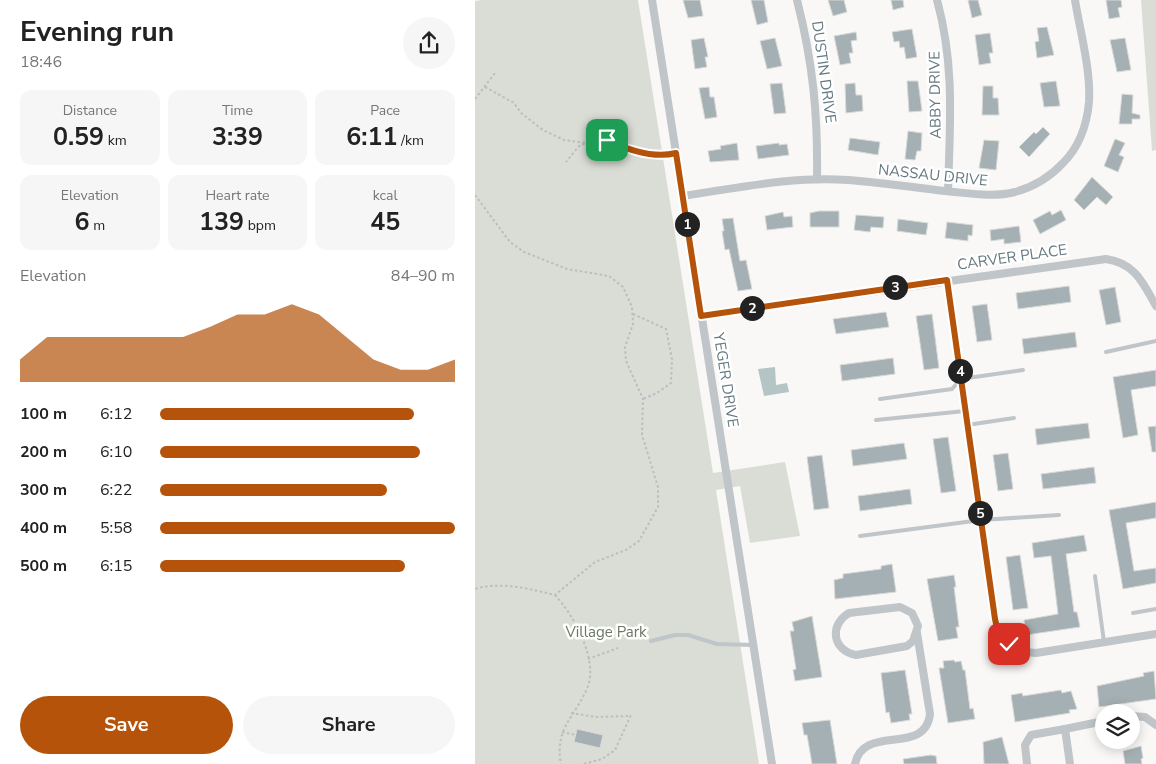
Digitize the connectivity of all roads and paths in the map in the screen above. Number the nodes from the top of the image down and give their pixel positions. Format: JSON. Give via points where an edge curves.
{"nodes":[{"id":1,"x":652,"y":0,"type":"edge"},
{"id":2,"x":797,"y":0,"type":"edge"},
{"id":3,"x":937,"y":0,"type":"edge"},
{"id":4,"x":1075,"y":0,"type":"edge"},
{"id":5,"x":495,"y":73,"type":"dead end"},
{"id":6,"x":485,"y":87,"type":"junction"},
{"id":7,"x":475,"y":99,"type":"edge"},
{"id":8,"x":586,"y":143,"type":"junction"},
{"id":9,"x":676,"y":153,"type":"junction"},
{"id":10,"x":566,"y":162,"type":"dead end"},
{"id":11,"x":817,"y":179,"type":"junction"},
{"id":12,"x":947,"y":191,"type":"junction"},
{"id":13,"x":475,"y":195,"type":"edge"},
{"id":14,"x":683,"y":196,"type":"junction"},
{"id":15,"x":947,"y":280,"type":"junction"},
{"id":16,"x":1156,"y":306,"type":"edge"},
{"id":17,"x":633,"y":314,"type":"junction"},
{"id":18,"x":701,"y":316,"type":"junction"},
{"id":19,"x":1156,"y":341,"type":"edge"},
{"id":20,"x":1106,"y":352,"type":"dead end"},
{"id":21,"x":1023,"y":370,"type":"dead end"},
{"id":22,"x":961,"y":379,"type":"junction"},
{"id":23,"x":643,"y":399,"type":"junction"},
{"id":24,"x":880,"y":399,"type":"dead end"},
{"id":25,"x":965,"y":412,"type":"junction"},
{"id":26,"x":1014,"y":418,"type":"dead end"},
{"id":27,"x":876,"y":420,"type":"dead end"},
{"id":28,"x":967,"y":425,"type":"junction"},
{"id":29,"x":1059,"y":515,"type":"dead end"},
{"id":30,"x":981,"y":520,"type":"junction"},
{"id":31,"x":860,"y":536,"type":"dead end"},
{"id":32,"x":1095,"y":576,"type":"dead end"},
{"id":33,"x":475,"y":589,"type":"edge"},
{"id":34,"x":555,"y":595,"type":"junction"},
{"id":35,"x":1156,"y":609,"type":"edge"},
{"id":36,"x":1133,"y":613,"type":"dead end"},
{"id":37,"x":917,"y":633,"type":"junction"},
{"id":38,"x":1156,"y":634,"type":"edge"},
{"id":39,"x":651,"y":642,"type":"dead end"},
{"id":40,"x":1105,"y":642,"type":"junction"},
{"id":41,"x":753,"y":645,"type":"junction"},
{"id":42,"x":619,"y":648,"type":"dead end"},
{"id":43,"x":588,"y":659,"type":"junction"},
{"id":44,"x":571,"y":713,"type":"junction"},
{"id":45,"x":1140,"y":717,"type":"edge"},
{"id":46,"x":1095,"y":723,"type":"edge"},
{"id":47,"x":1156,"y":725,"type":"edge"},
{"id":48,"x":1065,"y":729,"type":"junction"},
{"id":49,"x":562,"y":732,"type":"junction"},
{"id":50,"x":576,"y":735,"type":"dead end"},
{"id":51,"x":561,"y":764,"type":"edge"},
{"id":52,"x":584,"y":764,"type":"edge"},
{"id":53,"x":772,"y":764,"type":"edge"},
{"id":54,"x":855,"y":764,"type":"edge"},
{"id":55,"x":1027,"y":764,"type":"edge"},
{"id":56,"x":1070,"y":764,"type":"edge"}],
"edges":[{"from":1,"to":9,"type":"street","name":"YEGER DRIVE"},
{"from":2,"to":11,"type":"street","name":"DUSTIN DRIVE","via":[[816,95]]},
{"from":3,"to":12,"type":"street","name":"ABBY DRIVE","via":[[951,77]]},
{"from":4,"to":12,"type":"street","name":"NASSAU DRIVE","via":[[1089,100],[1076,146],[1057,170],[1031,187],[999,195]]},
{"from":5,"to":6,"type":"path"},
{"from":6,"to":7,"type":"path"},
{"from":6,"to":8,"type":"path","via":[[514,103],[521,113],[543,130],[564,140]]},
{"from":8,"to":9,"type":"path","via":[[607,140],[646,154]]},
{"from":8,"to":10,"type":"path","via":[[579,146]]},
{"from":9,"to":14,"type":"street","name":"YEGER DRIVE"},
{"from":11,"to":12,"type":"street","name":"NASSAU DRIVE"},
{"from":11,"to":14,"type":"street","name":"NASSAU DRIVE","via":[[777,181]]},
{"from":13,"to":17,"type":"path","via":[[510,242],[524,252],[567,268],[609,276],[623,287]]},
{"from":14,"to":18,"type":"street","name":"YEGER DRIVE"},
{"from":15,"to":16,"type":"street","name":"CARVER PLACE","via":[[1117,260],[1134,270]]},
{"from":15,"to":18,"type":"street","name":"CARVER PLACE"},
{"from":15,"to":22,"type":"street"},
{"from":17,"to":23,"type":"path","via":[[625,346],[626,361]]},
{"from":17,"to":23,"type":"path","via":[[666,329],[672,359],[671,383]]},
{"from":18,"to":41,"type":"street","name":"YEGER DRIVE"},
{"from":19,"to":20,"type":"lane"},
{"from":21,"to":22,"type":"lane"},
{"from":22,"to":24,"type":"lane","via":[[952,389]]},
{"from":22,"to":25,"type":"street"},
{"from":23,"to":34,"type":"path","via":[[642,435],[658,487],[658,507],[639,541],[626,550],[595,562]]},
{"from":25,"to":27,"type":"lane"},
{"from":25,"to":28,"type":"street"},
{"from":26,"to":28,"type":"lane"},
{"from":28,"to":30,"type":"street"},
{"from":29,"to":30,"type":"lane"},
{"from":30,"to":31,"type":"lane"},
{"from":30,"to":40,"type":"street","via":[[997,628],[1009,644],[1025,652],[1036,653]]},
{"from":32,"to":40,"type":"lane"},
{"from":33,"to":34,"type":"path","via":[[483,586],[519,587]]},
{"from":34,"to":43,"type":"path","via":[[569,610]]},
{"from":35,"to":36,"type":"lane"},
{"from":37,"to":37,"type":"street","via":[[912,613],[900,607],[849,613],[842,617],[835,630],[837,644],[842,650],[856,655],[901,648],[913,641]]},
{"from":37,"to":54,"type":"street","via":[[929,722],[921,734],[914,737],[867,745]]},
{"from":38,"to":40,"type":"street"},
{"from":39,"to":41,"type":"lane","via":[[688,635],[717,644]]},
{"from":41,"to":53,"type":"street","name":"YEGER DRIVE"},
{"from":42,"to":43,"type":"path"},
{"from":43,"to":44,"type":"path","via":[[588,685]]},
{"from":44,"to":49,"type":"path"},
{"from":44,"to":52,"type":"path","via":[[596,717],[630,715],[615,750],[603,759]]},
{"from":45,"to":47,"type":"street"},
{"from":46,"to":48,"type":"street"},
{"from":48,"to":55,"type":"street","via":[[1031,736],[1025,745]]},
{"from":48,"to":56,"type":"street"},
{"from":49,"to":50,"type":"path"},
{"from":49,"to":51,"type":"path"}]}
